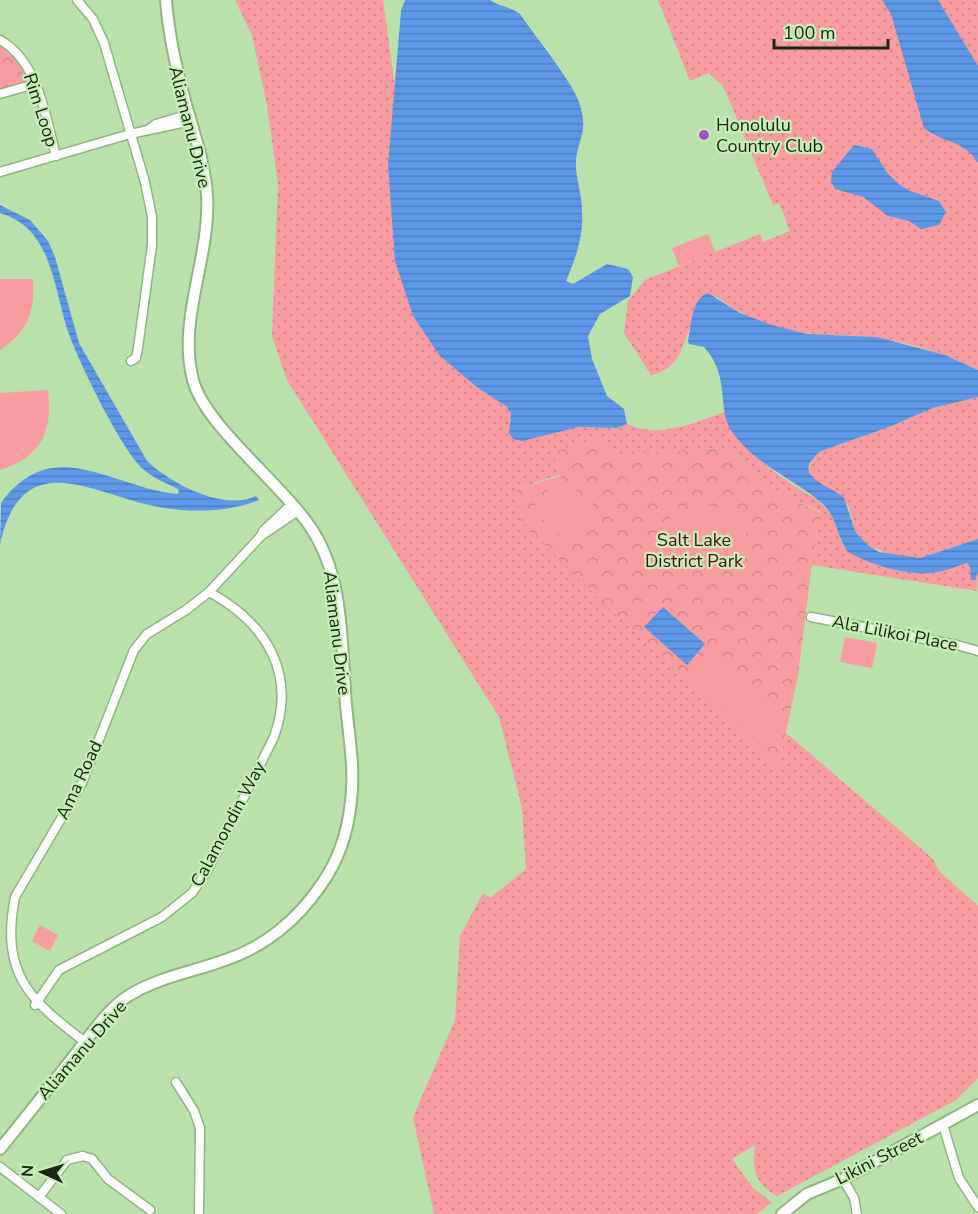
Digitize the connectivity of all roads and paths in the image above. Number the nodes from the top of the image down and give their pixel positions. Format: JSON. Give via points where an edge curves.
{"nodes":[{"id":1,"x":77,"y":0,"type":"edge"},
{"id":2,"x":166,"y":0,"type":"edge"},
{"id":3,"x":0,"y":40,"type":"edge"},
{"id":4,"x":35,"y":84,"type":"junction"},
{"id":5,"x":0,"y":94,"type":"edge"},
{"id":6,"x":190,"y":118,"type":"junction"},
{"id":7,"x":130,"y":134,"type":"junction"},
{"id":8,"x":56,"y":156,"type":"junction"},
{"id":9,"x":0,"y":172,"type":"edge"},
{"id":10,"x":131,"y":360,"type":"dead end"},
{"id":11,"x":295,"y":507,"type":"junction"},
{"id":12,"x":209,"y":592,"type":"junction"},
{"id":13,"x":812,"y":617,"type":"dead end"},
{"id":14,"x":978,"y":651,"type":"edge"},
{"id":15,"x":35,"y":1005,"type":"junction"},
{"id":16,"x":85,"y":1042,"type":"junction"},
{"id":17,"x":176,"y":1082,"type":"dead end"},
{"id":18,"x":978,"y":1105,"type":"edge"},
{"id":19,"x":943,"y":1125,"type":"junction"},
{"id":20,"x":0,"y":1149,"type":"edge"},
{"id":21,"x":0,"y":1167,"type":"edge"},
{"id":22,"x":843,"y":1179,"type":"junction"},
{"id":23,"x":39,"y":1197,"type":"junction"},
{"id":24,"x":978,"y":1207,"type":"edge"},
{"id":25,"x":150,"y":1210,"type":"dead end"},
{"id":26,"x":61,"y":1214,"type":"edge"},
{"id":27,"x":199,"y":1214,"type":"edge"},
{"id":28,"x":782,"y":1214,"type":"edge"},
{"id":29,"x":856,"y":1214,"type":"edge"}],
"edges":[{"from":1,"to":7,"type":"street","via":[[93,19],[104,43]]},
{"from":2,"to":6,"type":"street","name":"Aliamanu Drive","via":[[173,57]]},
{"from":3,"to":4,"type":"street","name":"Rim Loop","via":[[19,56]]},
{"from":4,"to":5,"type":"street"},
{"from":4,"to":8,"type":"street","name":"Rim Loop"},
{"from":6,"to":7,"type":"street"},
{"from":6,"to":11,"type":"street","name":"Aliamanu Drive","via":[[202,158],[207,205],[204,251],[190,325],[192,378],[214,417]]},
{"from":7,"to":8,"type":"street"},
{"from":7,"to":10,"type":"street","via":[[153,227],[138,348],[136,358]]},
{"from":8,"to":9,"type":"street"},
{"from":11,"to":12,"type":"street","name":"Ama Road","via":[[263,531]]},
{"from":11,"to":16,"type":"street","name":"Aliamanu Drive","via":[[324,551],[337,600],[352,771],[343,844],[322,884],[282,928],[241,954],[156,981],[131,994]]},
{"from":12,"to":15,"type":"street","name":"Ama Road","via":[[147,634],[134,650],[77,793],[15,897],[6,926],[7,959],[14,980]]},
{"from":12,"to":15,"type":"street","name":"Calamondin Way","via":[[255,627],[274,657],[282,703],[274,737],[207,871],[192,893],[162,916],[59,970]]},
{"from":13,"to":14,"type":"street","name":"Ala Lilikoi Place"},
{"from":15,"to":16,"type":"street","name":"Ama Road"},
{"from":16,"to":20,"type":"street","name":"Aliamanu Drive"},
{"from":17,"to":27,"type":"street","via":[[200,1128]]},
{"from":18,"to":19,"type":"street","name":"Likini Street"},
{"from":19,"to":22,"type":"street","name":"Likini Street"},
{"from":19,"to":24,"type":"street","via":[[959,1178]]},
{"from":21,"to":23,"type":"street"},
{"from":22,"to":28,"type":"street","name":"Likini Street","via":[[807,1194]]},
{"from":22,"to":29,"type":"street","via":[[852,1193]]},
{"from":23,"to":25,"type":"street","via":[[67,1160],[83,1156],[92,1159],[104,1176]]},
{"from":23,"to":26,"type":"street"}]}
